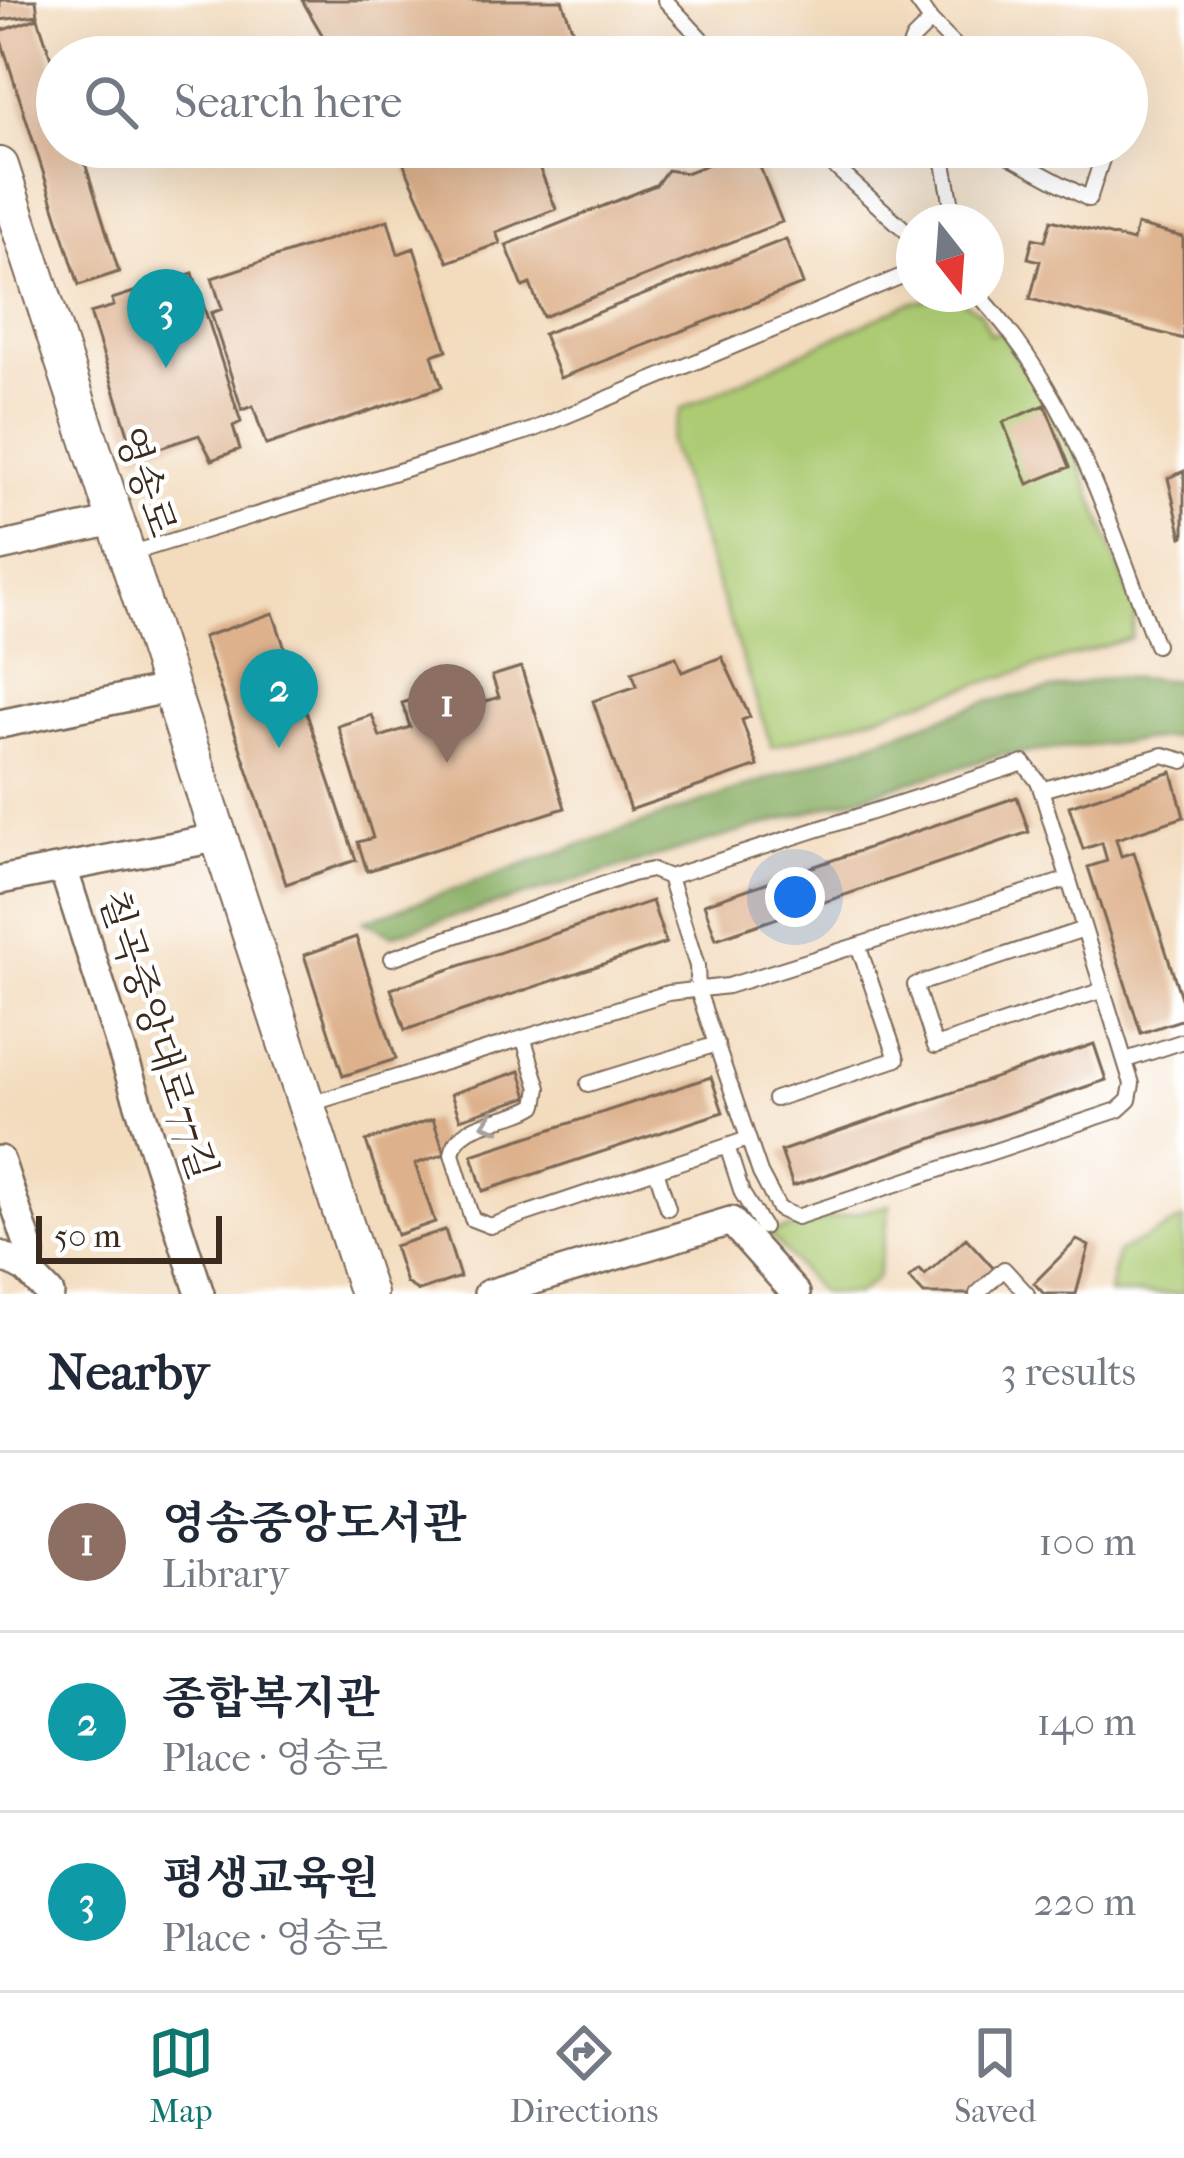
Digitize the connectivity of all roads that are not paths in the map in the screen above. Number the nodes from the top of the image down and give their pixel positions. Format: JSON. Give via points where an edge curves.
{"nodes":[{"id":1,"x":665,"y":0,"type":"edge"},
{"id":2,"x":916,"y":0,"type":"edge"},
{"id":3,"x":931,"y":21,"type":"junction"},
{"id":4,"x":698,"y":36,"type":"edge"},
{"id":5,"x":916,"y":36,"type":"edge"},
{"id":6,"x":945,"y":36,"type":"edge"},
{"id":7,"x":0,"y":166,"type":"edge"},
{"id":8,"x":836,"y":168,"type":"edge"},
{"id":9,"x":945,"y":168,"type":"edge"},
{"id":10,"x":1032,"y":168,"type":"edge"},
{"id":11,"x":1099,"y":168,"type":"edge"},
{"id":12,"x":952,"y":204,"type":"edge"},
{"id":13,"x":896,"y":222,"type":"edge"},
{"id":14,"x":896,"y":278,"type":"edge"},
{"id":15,"x":993,"y":312,"type":"edge"},
{"id":16,"x":120,"y":538,"type":"junction"},
{"id":17,"x":0,"y":547,"type":"edge"},
{"id":18,"x":1156,"y":645,"type":"dead end"},
{"id":19,"x":171,"y":688,"type":"junction"},
{"id":20,"x":0,"y":724,"type":"edge"},
{"id":21,"x":1184,"y":761,"type":"edge"},
{"id":22,"x":1041,"y":790,"type":"junction"},
{"id":23,"x":220,"y":837,"type":"junction"},
{"id":24,"x":63,"y":868,"type":"junction"},
{"id":25,"x":669,"y":877,"type":"junction"},
{"id":26,"x":1069,"y":879,"type":"junction"},
{"id":27,"x":0,"y":880,"type":"edge"},
{"id":28,"x":1084,"y":929,"type":"junction"},
{"id":29,"x":858,"y":945,"type":"junction"},
{"id":30,"x":392,"y":958,"type":"dead end"},
{"id":31,"x":1103,"y":990,"type":"junction"},
{"id":32,"x":698,"y":991,"type":"junction"},
{"id":33,"x":524,"y":1040,"type":"junction"},
{"id":34,"x":1184,"y":1041,"type":"edge"},
{"id":35,"x":717,"y":1044,"type":"junction"},
{"id":36,"x":1126,"y":1060,"type":"junction"},
{"id":37,"x":588,"y":1084,"type":"dead end"},
{"id":38,"x":775,"y":1099,"type":"dead end"},
{"id":39,"x":310,"y":1104,"type":"junction"},
{"id":40,"x":748,"y":1139,"type":"junction"},
{"id":41,"x":727,"y":1146,"type":"junction"},
{"id":42,"x":0,"y":1160,"type":"edge"},
{"id":43,"x":656,"y":1170,"type":"junction"},
{"id":44,"x":668,"y":1208,"type":"dead end"},
{"id":45,"x":763,"y":1226,"type":"dead end"},
{"id":46,"x":0,"y":1255,"type":"edge"},
{"id":47,"x":26,"y":1269,"type":"junction"},
{"id":48,"x":50,"y":1294,"type":"edge"},
{"id":49,"x":200,"y":1294,"type":"edge"},
{"id":50,"x":368,"y":1294,"type":"edge"},
{"id":51,"x":488,"y":1294,"type":"edge"},
{"id":52,"x":796,"y":1294,"type":"edge"},
{"id":53,"x":976,"y":1294,"type":"edge"},
{"id":54,"x":1027,"y":1294,"type":"edge"}],
"edges":[{"from":1,"to":4,"type":"lane"},
{"from":2,"to":3,"type":"lane"},
{"from":3,"to":5,"type":"lane"},
{"from":3,"to":6,"type":"lane"},
{"from":7,"to":16,"type":"main road","name":"영송로"},
{"from":8,"to":13,"type":"lane"},
{"from":9,"to":12,"type":"lane"},
{"from":10,"to":11,"type":"lane","via":[[1089,199]]},
{"from":14,"to":16,"type":"lane","via":[[532,430]]},
{"from":15,"to":18,"type":"lane","via":[[1039,368],[1071,426]]},
{"from":16,"to":17,"type":"street"},
{"from":16,"to":19,"type":"main road","name":"영송로"},
{"from":19,"to":20,"type":"street"},
{"from":19,"to":23,"type":"main road","name":"영송로"},
{"from":21,"to":22,"type":"lane","via":[[1162,755]]},
{"from":22,"to":25,"type":"lane","via":[[1024,763]]},
{"from":22,"to":26,"type":"lane"},
{"from":23,"to":24,"type":"street"},
{"from":23,"to":39,"type":"main road","name":"영송로"},
{"from":24,"to":27,"type":"street"},
{"from":24,"to":49,"type":"street","name":"칠곡중앙대로77길"},
{"from":25,"to":30,"type":"lane","via":[[632,874]]},
{"from":25,"to":32,"type":"lane","via":[[698,966]]},
{"from":26,"to":28,"type":"lane"},
{"from":26,"to":29,"type":"lane"},
{"from":28,"to":31,"type":"lane"},
{"from":28,"to":31,"type":"lane","via":[[915,985],[935,1046]]},
{"from":29,"to":32,"type":"lane"},
{"from":29,"to":38,"type":"lane","via":[[898,1059]]},
{"from":31,"to":36,"type":"lane"},
{"from":32,"to":33,"type":"lane","via":[[668,993]]},
{"from":32,"to":35,"type":"lane"},
{"from":33,"to":39,"type":"lane"},
{"from":33,"to":43,"type":"lane","one_way":true,"via":[[539,1088],[536,1105],[465,1131],[454,1143],[472,1220],[490,1226]]},
{"from":34,"to":36,"type":"lane"},
{"from":35,"to":37,"type":"lane"},
{"from":35,"to":40,"type":"lane"},
{"from":36,"to":40,"type":"lane","via":[[1132,1084],[1118,1110],[796,1217],[779,1209]]},
{"from":39,"to":50,"type":"main road","name":"영송로"},
{"from":40,"to":41,"type":"lane"},
{"from":41,"to":43,"type":"lane"},
{"from":41,"to":45,"type":"lane"},
{"from":42,"to":47,"type":"street","via":[[31,1253]]},
{"from":43,"to":44,"type":"lane"},
{"from":46,"to":47,"type":"street"},
{"from":47,"to":48,"type":"street"},
{"from":51,"to":52,"type":"street","via":[[731,1221]]},
{"from":53,"to":54,"type":"lane","via":[[1004,1269]]}]}
